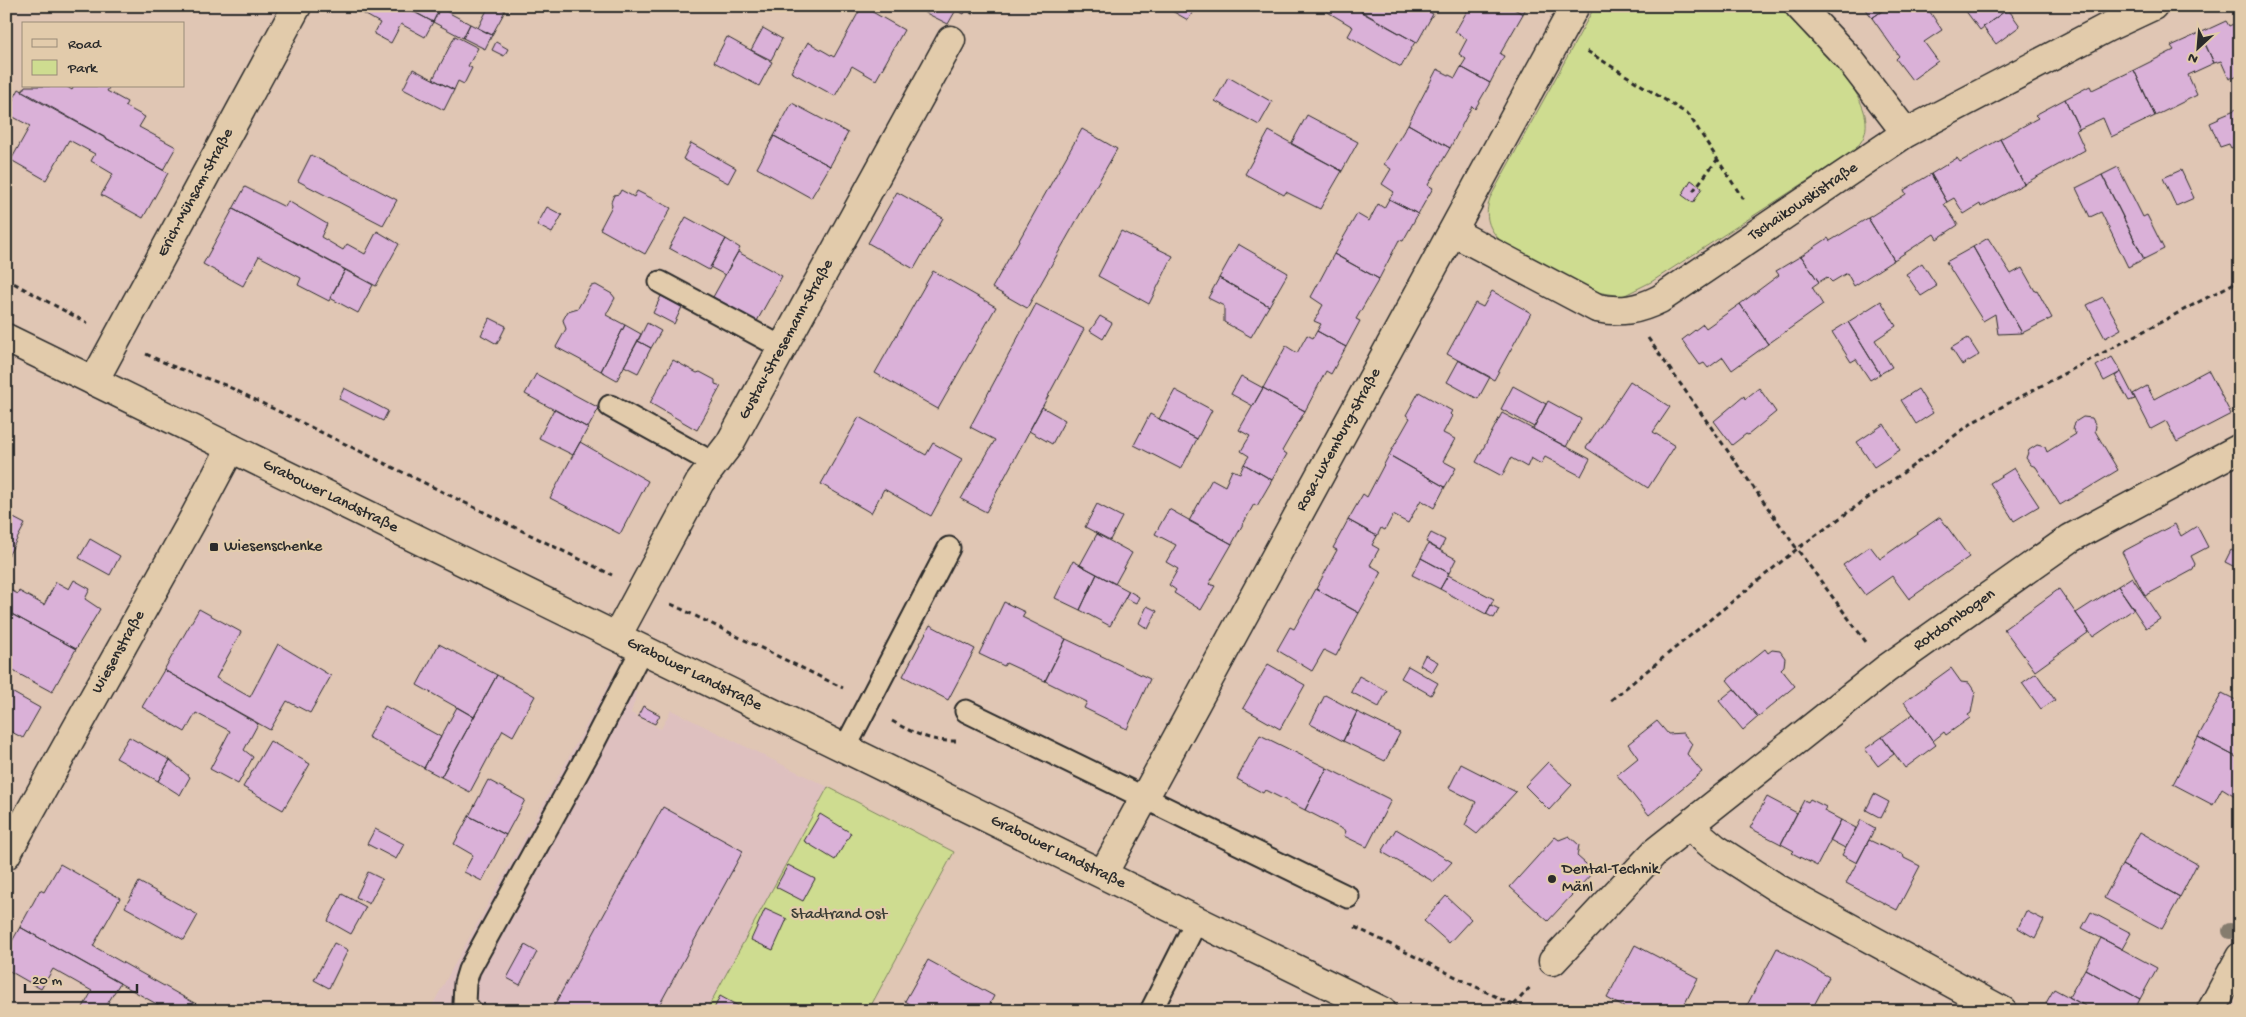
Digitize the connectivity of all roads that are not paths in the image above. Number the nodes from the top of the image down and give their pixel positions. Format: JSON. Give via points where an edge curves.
{"nodes":[{"id":1,"x":297,"y":6,"type":"edge"},
{"id":2,"x":1575,"y":6,"type":"edge"},
{"id":3,"x":1799,"y":6,"type":"edge"},
{"id":4,"x":2153,"y":6,"type":"edge"},
{"id":5,"x":951,"y":40,"type":"dead end"},
{"id":6,"x":1906,"y":133,"type":"junction"},
{"id":7,"x":1453,"y":232,"type":"junction"},
{"id":8,"x":660,"y":282,"type":"dead end"},
{"id":9,"x":6,"y":338,"type":"edge"},
{"id":10,"x":783,"y":348,"type":"junction"},
{"id":11,"x":94,"y":381,"type":"junction"},
{"id":12,"x":610,"y":406,"type":"dead end"},
{"id":13,"x":231,"y":448,"type":"junction"},
{"id":14,"x":2240,"y":448,"type":"edge"},
{"id":15,"x":713,"y":463,"type":"junction"},
{"id":16,"x":950,"y":548,"type":"dead end"},
{"id":17,"x":617,"y":636,"type":"junction"},
{"id":18,"x":642,"y":649,"type":"junction"},
{"id":19,"x":966,"y":711,"type":"dead end"},
{"id":20,"x":846,"y":748,"type":"junction"},
{"id":21,"x":1144,"y":799,"type":"junction"},
{"id":22,"x":1689,"y":826,"type":"junction"},
{"id":23,"x":6,"y":855,"type":"edge"},
{"id":24,"x":1103,"y":874,"type":"junction"},
{"id":25,"x":1348,"y":897,"type":"dead end"},
{"id":26,"x":1197,"y":920,"type":"junction"},
{"id":27,"x":2240,"y":957,"type":"edge"},
{"id":28,"x":1553,"y":961,"type":"dead end"},
{"id":29,"x":471,"y":1011,"type":"edge"},
{"id":30,"x":1151,"y":1011,"type":"edge"},
{"id":31,"x":1382,"y":1011,"type":"edge"},
{"id":32,"x":2002,"y":1011,"type":"edge"},
{"id":33,"x":2210,"y":1011,"type":"edge"}],
"edges":[{"from":1,"to":11,"type":"street","name":"Erich-Mühsam-Straße"},
{"from":2,"to":7,"type":"street","name":"Rosa-Luxemburg-Straße"},
{"from":3,"to":6,"type":"street","via":[[1850,60]]},
{"from":4,"to":6,"type":"street","name":"Tschaikowskistraße"},
{"from":5,"to":10,"type":"street","name":"Gustav-Stresemann-Straße"},
{"from":6,"to":7,"type":"street","name":"Tschaikowskistraße","via":[[1660,299],[1629,311],[1597,308]]},
{"from":7,"to":21,"type":"street","name":"Rosa-Luxemburg-Straße"},
{"from":8,"to":10,"type":"lane"},
{"from":9,"to":11,"type":"street","name":"Grabower Landstraße"},
{"from":10,"to":15,"type":"street","name":"Gustav-Stresemann-Straße","via":[[730,443]]},
{"from":11,"to":13,"type":"street","name":"Grabower Landstraße"},
{"from":12,"to":15,"type":"lane"},
{"from":13,"to":17,"type":"street","name":"Grabower Landstraße"},
{"from":13,"to":23,"type":"street","name":"Wiesenstraße"},
{"from":14,"to":22,"type":"street","name":"Rotdornbogen","via":[[2071,538],[1886,669]]},
{"from":15,"to":17,"type":"street","name":"Gustav-Stresemann-Straße"},
{"from":16,"to":20,"type":"lane"},
{"from":17,"to":18,"type":"street","name":"Grabower Landstraße"},
{"from":18,"to":20,"type":"street","name":"Grabower Landstraße"},
{"from":18,"to":29,"type":"lane","via":[[469,970],[464,1003]]},
{"from":19,"to":21,"type":"lane"},
{"from":20,"to":24,"type":"street","name":"Grabower Landstraße"},
{"from":21,"to":24,"type":"street","name":"Rosa-Luxemburg-Straße"},
{"from":21,"to":25,"type":"lane"},
{"from":22,"to":28,"type":"street","name":"Rotdornbogen","via":[[1655,852]]},
{"from":22,"to":32,"type":"street","via":[[1777,888]]},
{"from":24,"to":26,"type":"street","name":"Grabower Landstraße"},
{"from":26,"to":30,"type":"lane"},
{"from":26,"to":31,"type":"street","name":"Grabower Landstraße"},
{"from":27,"to":33,"type":"street"}]}
